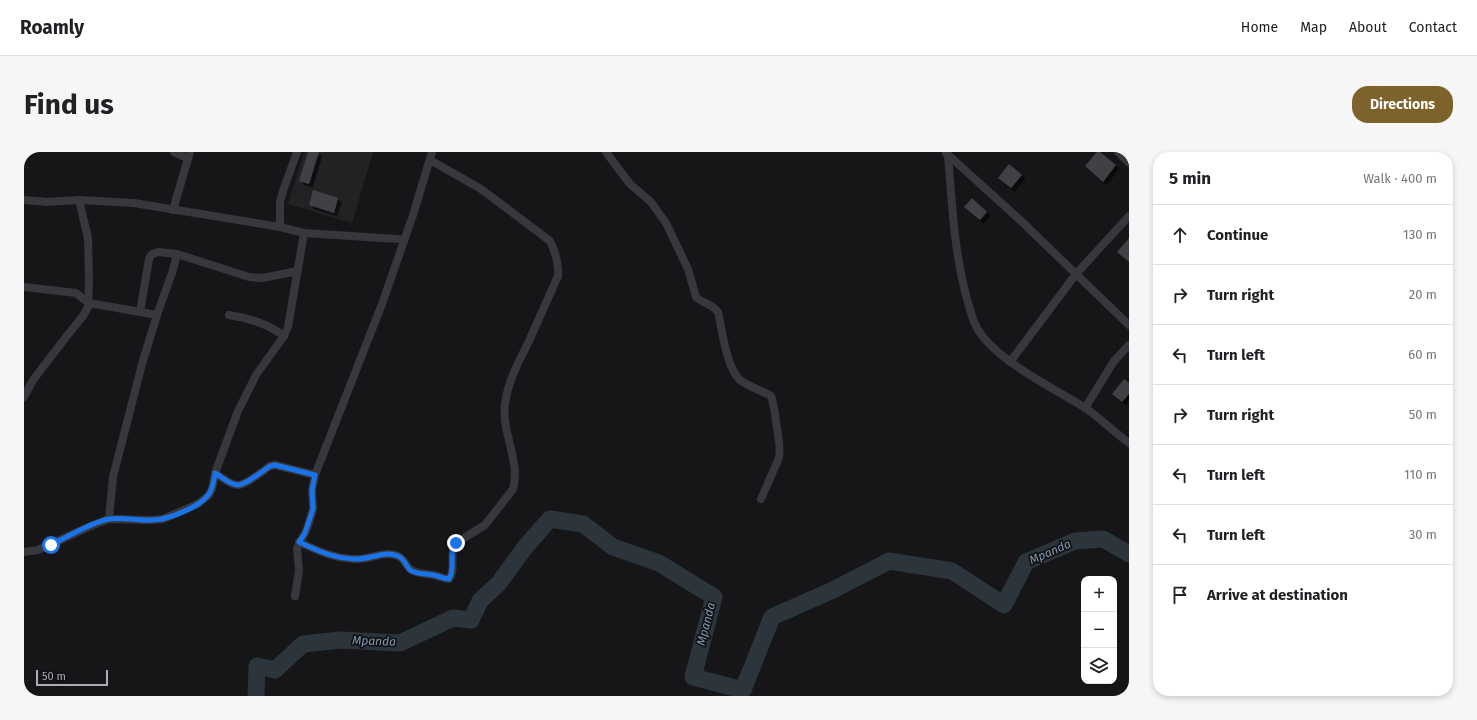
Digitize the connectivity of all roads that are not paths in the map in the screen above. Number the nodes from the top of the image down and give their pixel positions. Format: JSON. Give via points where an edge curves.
{"nodes":[{"id":1,"x":174,"y":152,"type":"edge"},
{"id":2,"x":297,"y":152,"type":"edge"},
{"id":3,"x":606,"y":152,"type":"edge"},
{"id":4,"x":1118,"y":152,"type":"edge"},
{"id":5,"x":946,"y":153,"type":"edge"},
{"id":6,"x":188,"y":155,"type":"edge"},
{"id":7,"x":431,"y":156,"type":"edge"},
{"id":8,"x":1129,"y":163,"type":"edge"},
{"id":9,"x":24,"y":200,"type":"edge"},
{"id":10,"x":79,"y":200,"type":"junction"},
{"id":11,"x":173,"y":210,"type":"junction"},
{"id":12,"x":1129,"y":216,"type":"edge"},
{"id":13,"x":280,"y":227,"type":"junction"},
{"id":14,"x":304,"y":233,"type":"junction"},
{"id":15,"x":398,"y":239,"type":"dead end"},
{"id":16,"x":177,"y":254,"type":"junction"},
{"id":17,"x":298,"y":271,"type":"junction"},
{"id":18,"x":1076,"y":274,"type":"junction"},
{"id":19,"x":24,"y":287,"type":"edge"},
{"id":20,"x":89,"y":303,"type":"junction"},
{"id":21,"x":140,"y":312,"type":"junction"},
{"id":22,"x":156,"y":315,"type":"junction"},
{"id":23,"x":229,"y":315,"type":"dead end"},
{"id":24,"x":1129,"y":325,"type":"edge"},
{"id":25,"x":284,"y":336,"type":"junction"},
{"id":26,"x":1129,"y":345,"type":"edge"},
{"id":27,"x":1010,"y":362,"type":"junction"},
{"id":28,"x":24,"y":397,"type":"edge"},
{"id":29,"x":1085,"y":408,"type":"junction"},
{"id":30,"x":1129,"y":444,"type":"edge"},
{"id":31,"x":215,"y":473,"type":"junction"},
{"id":32,"x":315,"y":475,"type":"junction"},
{"id":33,"x":761,"y":499,"type":"dead end"},
{"id":34,"x":109,"y":519,"type":"junction"},
{"id":35,"x":299,"y":542,"type":"junction"},
{"id":36,"x":24,"y":552,"type":"edge"},
{"id":37,"x":295,"y":596,"type":"dead end"}],
"edges":[{"from":1,"to":6,"type":"street"},
{"from":2,"to":13,"type":"street","via":[[282,197]]},
{"from":3,"to":33,"type":"street","via":[[630,184],[651,202],[666,223],[688,269],[696,297],[718,312],[732,371],[746,384],[771,396],[780,451]]},
{"from":4,"to":8,"type":"street"},
{"from":5,"to":18,"type":"street"},
{"from":5,"to":27,"type":"street","via":[[956,244],[962,281],[972,317],[977,329],[991,346]]},
{"from":6,"to":11,"type":"street"},
{"from":7,"to":32,"type":"street","via":[[414,215],[382,304]]},
{"from":7,"to":35,"type":"street","via":[[481,189],[550,241],[556,252],[558,276],[510,380],[504,405],[513,464],[513,489],[485,525],[454,545],[452,575],[449,579],[410,570],[397,556],[388,554],[356,560],[326,555]]},
{"from":9,"to":10,"type":"street"},
{"from":10,"to":11,"type":"street","via":[[134,203]]},
{"from":10,"to":20,"type":"street","via":[[88,238]]},
{"from":11,"to":13,"type":"street"},
{"from":12,"to":18,"type":"street"},
{"from":13,"to":14,"type":"street"},
{"from":14,"to":15,"type":"street"},
{"from":14,"to":17,"type":"street"},
{"from":16,"to":17,"type":"street","via":[[249,277],[262,278]]},
{"from":16,"to":21,"type":"street","via":[[158,252],[148,259]]},
{"from":16,"to":22,"type":"street"},
{"from":17,"to":25,"type":"street","via":[[288,327]]},
{"from":18,"to":24,"type":"street"},
{"from":18,"to":27,"type":"street"},
{"from":19,"to":20,"type":"street","via":[[76,293]]},
{"from":20,"to":21,"type":"street"},
{"from":20,"to":28,"type":"street","via":[[83,316],[33,380]]},
{"from":21,"to":22,"type":"street"},
{"from":22,"to":34,"type":"street","via":[[113,477]]},
{"from":23,"to":25,"type":"street","via":[[264,324]]},
{"from":25,"to":31,"type":"street","via":[[256,375],[238,411]]},
{"from":26,"to":29,"type":"street","via":[[1114,361]]},
{"from":27,"to":29,"type":"street"},
{"from":29,"to":30,"type":"street"},
{"from":31,"to":32,"type":"street","via":[[237,485],[275,465]]},
{"from":31,"to":34,"type":"street","via":[[209,494],[198,504],[179,513],[152,520]]},
{"from":32,"to":35,"type":"street","via":[[312,490],[313,509],[305,533]]},
{"from":34,"to":36,"type":"street","via":[[38,550]]},
{"from":35,"to":37,"type":"street","via":[[299,571]]}]}
